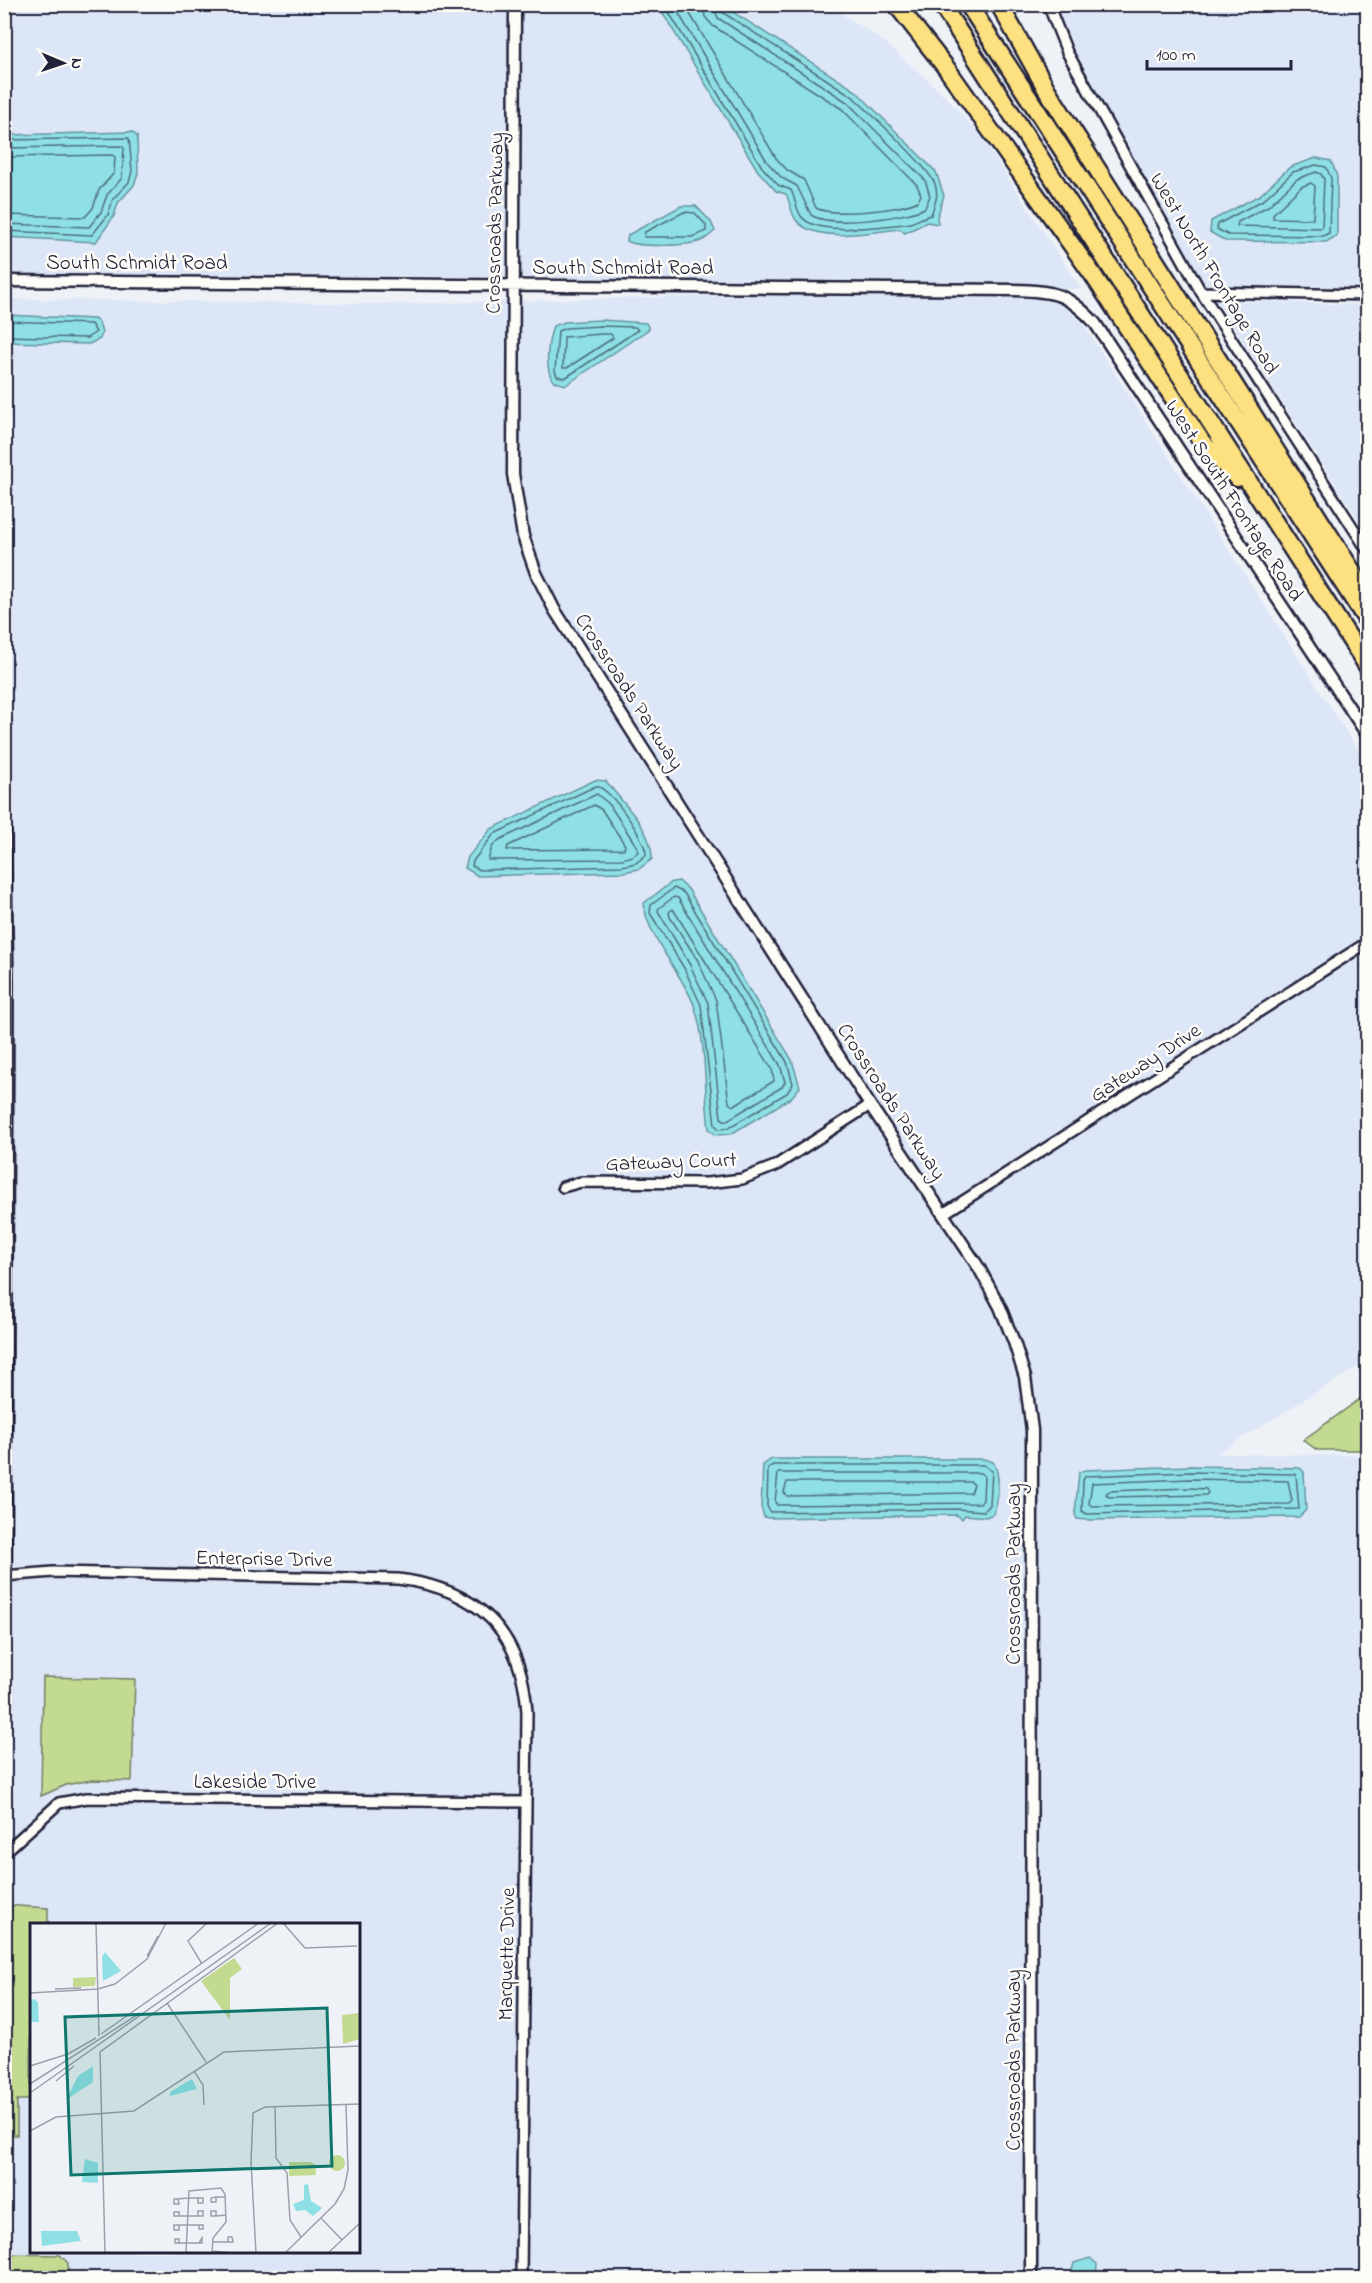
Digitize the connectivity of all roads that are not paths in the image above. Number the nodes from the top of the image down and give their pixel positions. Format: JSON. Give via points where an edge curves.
{"nodes":[{"id":1,"x":515,"y":4,"type":"edge"},
{"id":2,"x":896,"y":4,"type":"edge"},
{"id":3,"x":941,"y":4,"type":"edge"},
{"id":4,"x":968,"y":4,"type":"edge"},
{"id":5,"x":999,"y":4,"type":"edge"},
{"id":6,"x":1048,"y":4,"type":"edge"},
{"id":7,"x":4,"y":281,"type":"edge"},
{"id":8,"x":513,"y":286,"type":"junction"},
{"id":9,"x":1201,"y":292,"type":"junction"},
{"id":10,"x":1060,"y":294,"type":"joint"},
{"id":11,"x":1368,"y":295,"type":"edge"},
{"id":12,"x":1264,"y":506,"type":"junction"},
{"id":13,"x":1368,"y":551,"type":"edge"},
{"id":14,"x":1368,"y":596,"type":"edge"},
{"id":15,"x":1368,"y":622,"type":"edge"},
{"id":16,"x":1368,"y":667,"type":"edge"},
{"id":17,"x":1368,"y":736,"type":"edge"},
{"id":18,"x":5,"y":828,"type":"edge"},
{"id":19,"x":1368,"y":942,"type":"edge"},
{"id":20,"x":870,"y":1105,"type":"junction"},
{"id":21,"x":563,"y":1188,"type":"dead end"},
{"id":22,"x":943,"y":1214,"type":"junction"},
{"id":23,"x":5,"y":1576,"type":"edge"},
{"id":24,"x":505,"y":1634,"type":"joint"},
{"id":25,"x":526,"y":1802,"type":"junction"},
{"id":26,"x":4,"y":1853,"type":"edge"},
{"id":27,"x":521,"y":2278,"type":"edge"},
{"id":28,"x":1031,"y":2278,"type":"edge"}],
"edges":[{"from":1,"to":8,"type":"street","name":"Crossroads Parkway"},
{"from":2,"to":12,"type":"highway","via":[[947,69],[1093,275],[1202,442]]},
{"from":3,"to":12,"type":"highway"},
{"from":4,"to":15,"type":"highway"},
{"from":5,"to":14,"type":"highway","via":[[1047,90]]},
{"from":6,"to":9,"type":"street","name":"West North Frontage Road","via":[[1067,52]]},
{"from":7,"to":8,"type":"street","name":"South Schmidt Road"},
{"from":8,"to":10,"type":"street","name":"South Schmidt Road","via":[[1004,290]]},
{"from":8,"to":20,"type":"street","name":"Crossroads Parkway","via":[[513,474],[523,536],[536,573],[554,609]]},
{"from":9,"to":11,"type":"street"},
{"from":9,"to":13,"type":"street","name":"West North Frontage Road"},
{"from":10,"to":17,"type":"street","name":"West South Frontage Road","via":[[1076,303],[1095,323]]},
{"from":12,"to":16,"type":"highway"},
{"from":18,"to":23,"type":"street","via":[[8,983]]},
{"from":19,"to":22,"type":"street","name":"Gateway Drive"},
{"from":20,"to":21,"type":"street","name":"Gateway Court","via":[[775,1166],[742,1179],[707,1183],[581,1182]]},
{"from":20,"to":22,"type":"street","name":"Crossroads Parkway"},
{"from":22,"to":28,"type":"street","name":"Crossroads Parkway","via":[[1000,1307],[1025,1377],[1030,1411]]},
{"from":23,"to":24,"type":"street","name":"Enterprise Drive","via":[[54,1572],[410,1581],[459,1594],[482,1610]]},
{"from":24,"to":25,"type":"street","name":"Marquette Drive","via":[[521,1668],[525,1690]]},
{"from":25,"to":26,"type":"street","name":"Lakeside Drive","via":[[87,1798],[59,1803]]},
{"from":25,"to":27,"type":"street","name":"Marquette Drive"}]}
